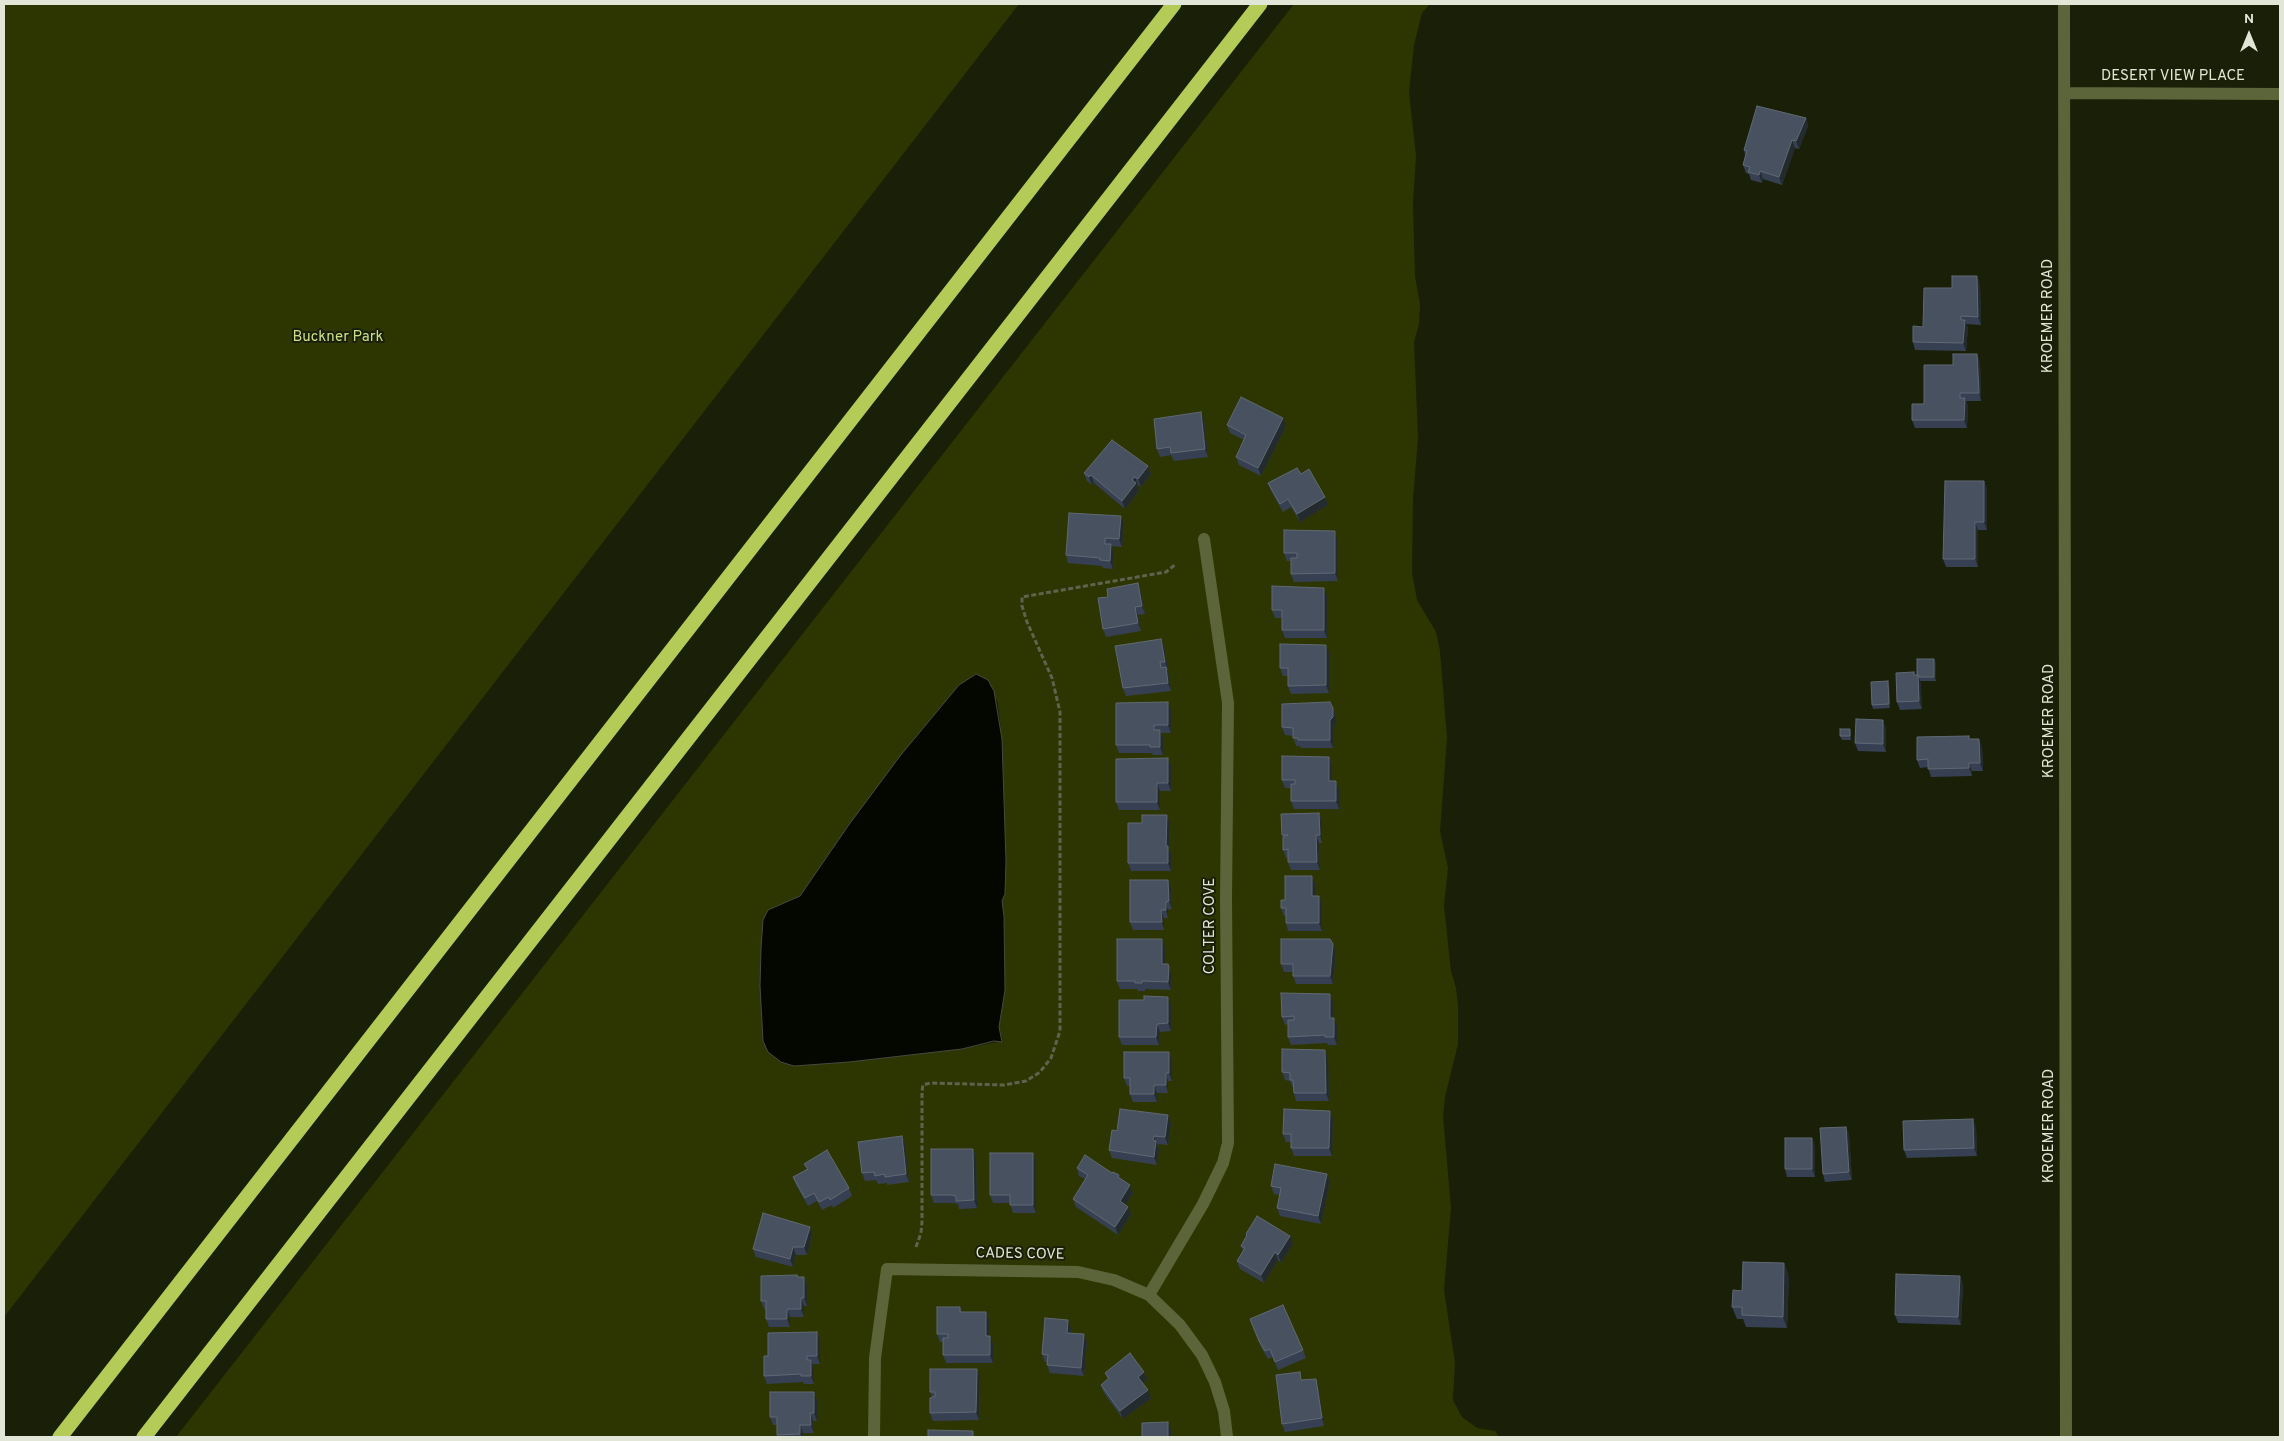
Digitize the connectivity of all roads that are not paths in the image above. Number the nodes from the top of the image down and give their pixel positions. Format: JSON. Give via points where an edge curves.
{"nodes":[{"id":1,"x":1174,"y":4,"type":"edge"},
{"id":2,"x":1260,"y":4,"type":"edge"},
{"id":3,"x":2064,"y":4,"type":"edge"},
{"id":4,"x":2065,"y":93,"type":"junction"},
{"id":5,"x":2280,"y":94,"type":"edge"},
{"id":6,"x":1204,"y":539,"type":"dead end"},
{"id":7,"x":1149,"y":1295,"type":"junction"},
{"id":8,"x":60,"y":1437,"type":"edge"},
{"id":9,"x":144,"y":1437,"type":"edge"},
{"id":10,"x":874,"y":1437,"type":"edge"},
{"id":11,"x":1227,"y":1437,"type":"edge"},
{"id":12,"x":2066,"y":1437,"type":"edge"}],
"edges":[{"from":1,"to":8,"type":"highway"},
{"from":2,"to":9,"type":"highway"},
{"from":3,"to":4,"type":"street","name":"KROEMER ROAD"},
{"from":4,"to":5,"type":"street","name":"DESERT VIEW PLACE"},
{"from":4,"to":12,"type":"street","name":"KROEMER ROAD"},
{"from":6,"to":7,"type":"street","name":"COLTER COVE","via":[[1228,703],[1228,1143],[1223,1163],[1203,1204]]},
{"from":7,"to":10,"type":"street","name":"CADES COVE","via":[[1114,1280],[1078,1272],[887,1269],[875,1358]]},
{"from":7,"to":11,"type":"street","via":[[1180,1325],[1202,1355],[1224,1411]]}]}
